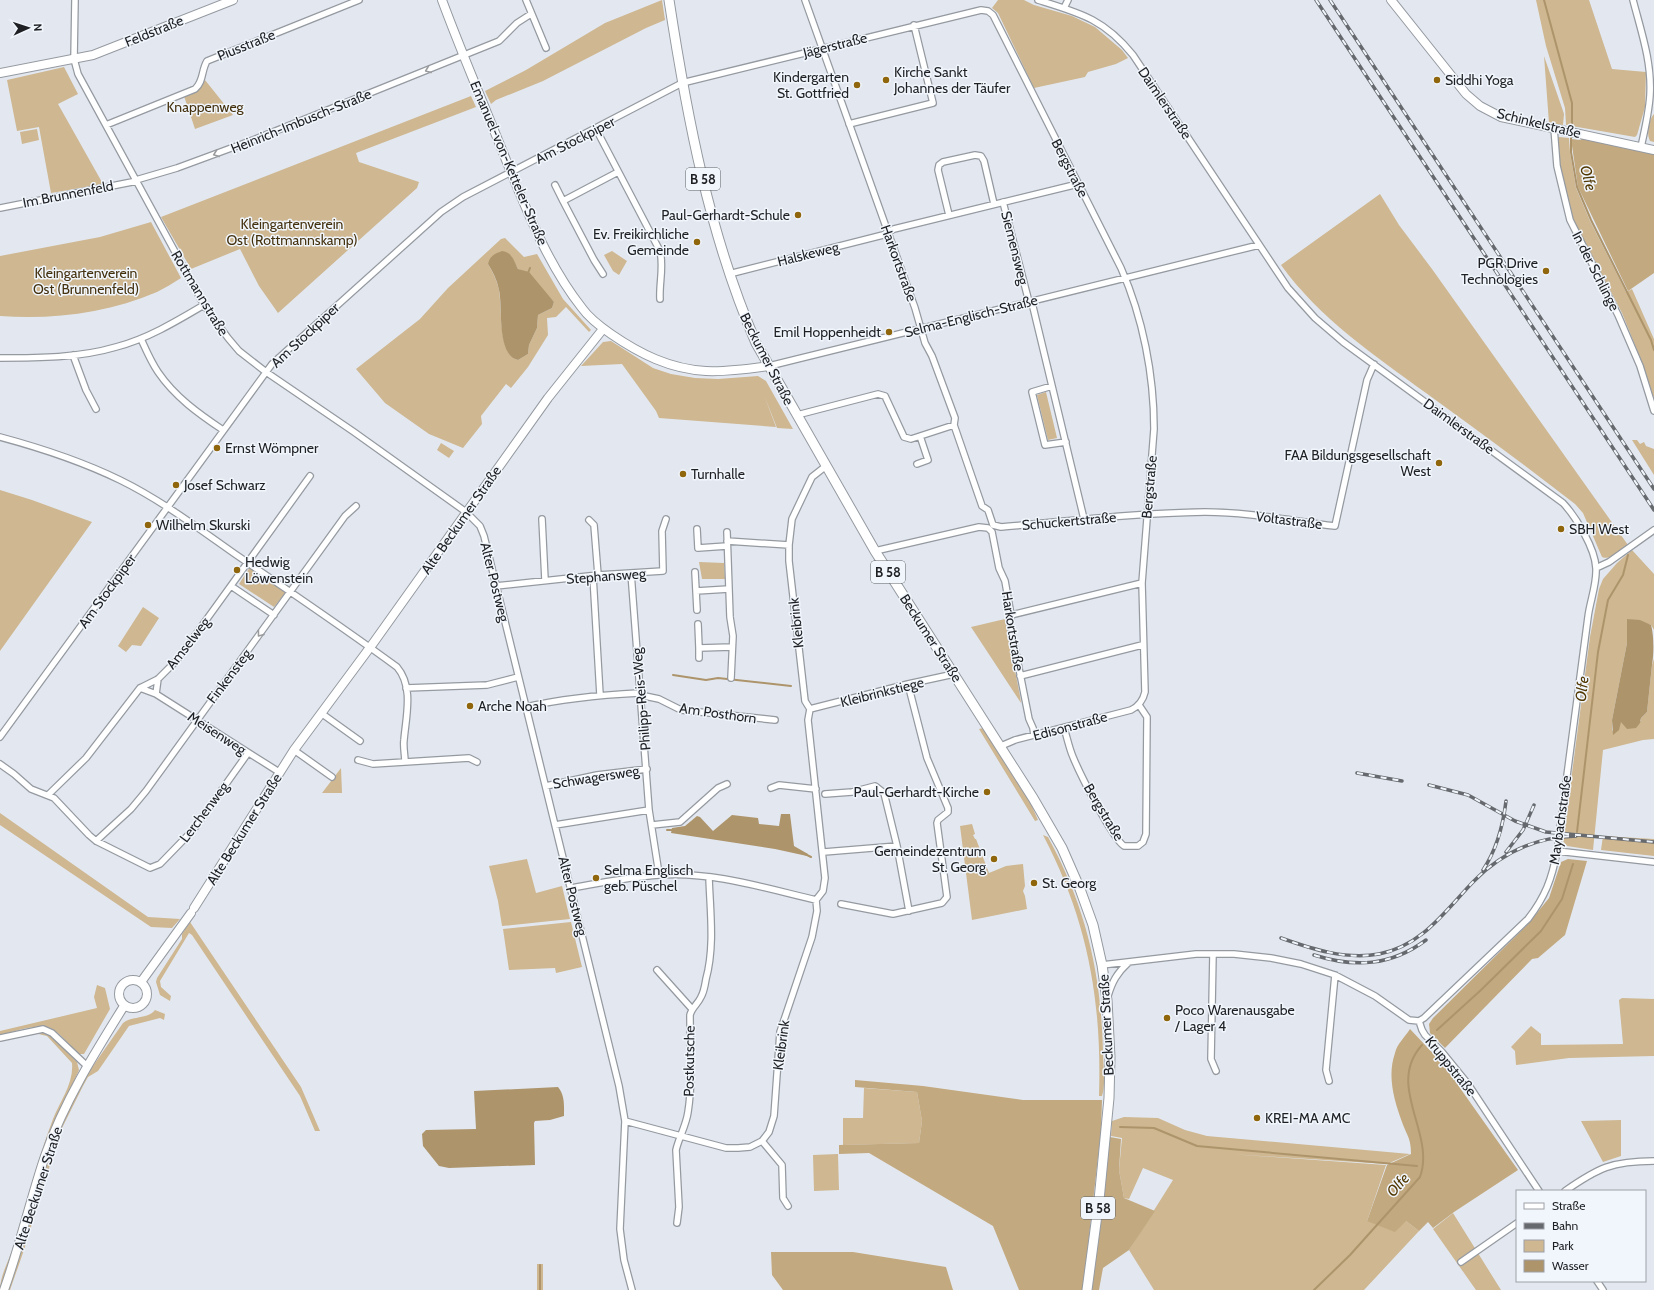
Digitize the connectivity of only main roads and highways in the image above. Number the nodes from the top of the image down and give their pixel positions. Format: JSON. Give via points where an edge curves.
{"nodes":[{"id":1,"x":669,"y":5,"type":"edge"},
{"id":2,"x":1087,"y":1290,"type":"edge"}],
"edges":[{"from":1,"to":2,"type":"main road","name":"Beckumer Straße","number":"B 58","via":[[700,168],[729,274],[756,343],[875,551],[1001,746],[1062,848],[1093,926],[1107,1000],[1110,1057],[1109,1098]]}]}
